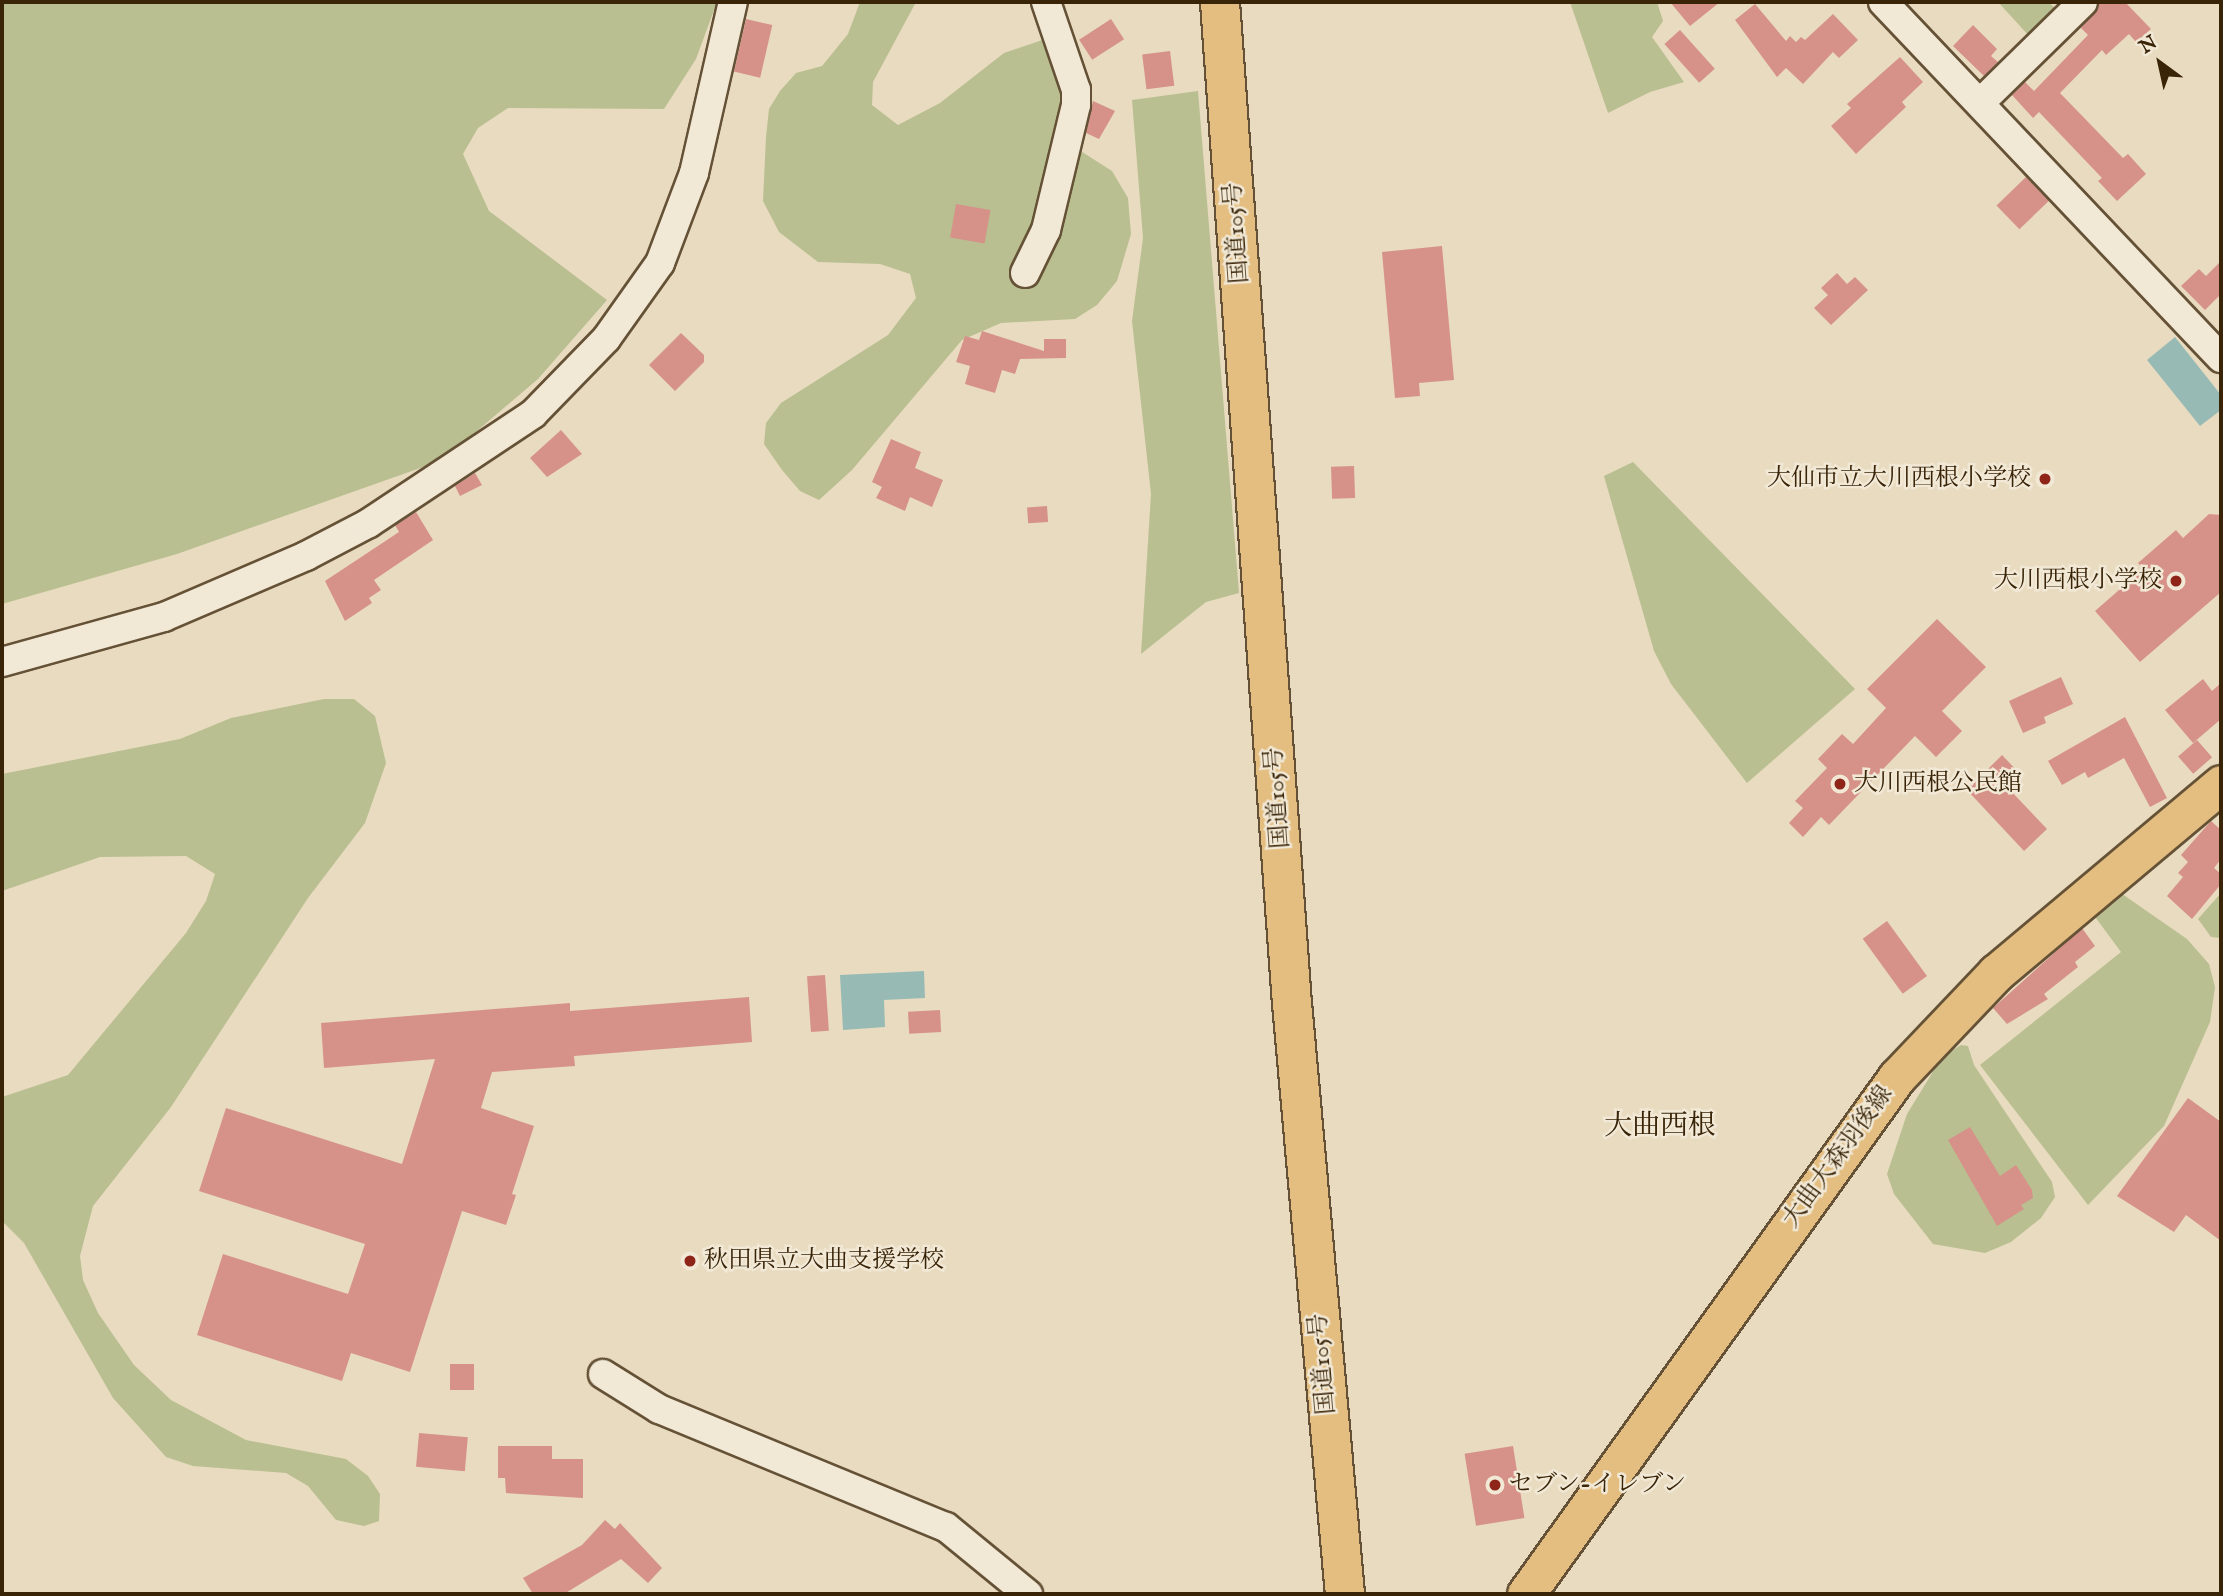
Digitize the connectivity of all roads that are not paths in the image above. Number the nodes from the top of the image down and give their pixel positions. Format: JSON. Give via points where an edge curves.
{"nodes":[{"id":1,"x":733,"y":2,"type":"edge"},
{"id":2,"x":1046,"y":2,"type":"edge"},
{"id":3,"x":1220,"y":2,"type":"edge"},
{"id":4,"x":1883,"y":2,"type":"edge"},
{"id":5,"x":2083,"y":2,"type":"edge"},
{"id":6,"x":1980,"y":103,"type":"junction"},
{"id":7,"x":1025,"y":273,"type":"dead end"},
{"id":8,"x":2221,"y":358,"type":"edge"},
{"id":9,"x":2,"y":662,"type":"edge"},
{"id":10,"x":2221,"y":784,"type":"edge"},
{"id":11,"x":603,"y":1374,"type":"dead end"},
{"id":12,"x":1028,"y":1594,"type":"edge"},
{"id":13,"x":1345,"y":1594,"type":"edge"},
{"id":14,"x":1526,"y":1594,"type":"edge"}],
"edges":[{"from":1,"to":9,"type":"street","via":[[694,173],[660,263],[606,339],[533,414],[369,523],[306,556],[164,617]]},
{"from":2,"to":7,"type":"street","via":[[1076,90],[1076,104],[1055,175],[1046,230]]},
{"from":3,"to":13,"type":"highway","name":"国道105号","via":[[1292,1003]]},
{"from":4,"to":6,"type":"street"},
{"from":5,"to":6,"type":"street"},
{"from":6,"to":8,"type":"street"},
{"from":10,"to":14,"type":"main road","name":"大曲大森羽後線","via":[[1996,974],[1897,1077]]},
{"from":11,"to":12,"type":"street","via":[[660,1409],[946,1527]]}]}
